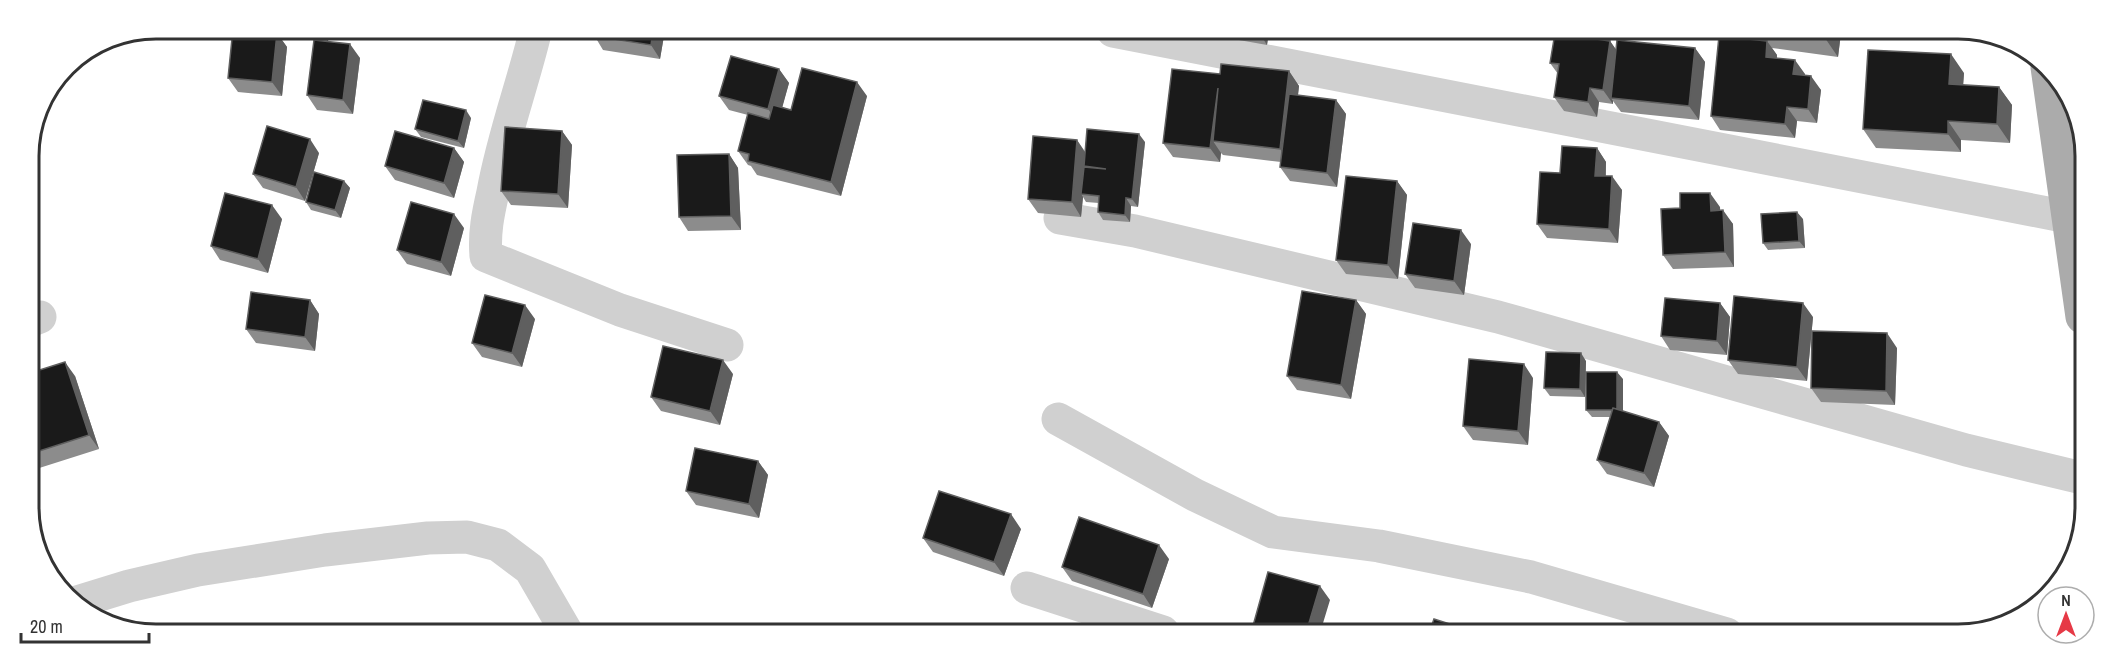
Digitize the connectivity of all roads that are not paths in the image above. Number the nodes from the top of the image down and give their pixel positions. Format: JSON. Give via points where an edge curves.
{"nodes":[{"id":1,"x":534,"y":39,"type":"edge"},
{"id":2,"x":1154,"y":39,"type":"edge"},
{"id":3,"x":2050,"y":85,"type":"edge"},
{"id":4,"x":2075,"y":212,"type":"edge"},
{"id":5,"x":2075,"y":217,"type":"edge"},
{"id":6,"x":1060,"y":218,"type":"edge"},
{"id":7,"x":727,"y":345,"type":"dead end"},
{"id":8,"x":1058,"y":419,"type":"dead end"},
{"id":9,"x":2075,"y":476,"type":"edge"},
{"id":10,"x":1027,"y":588,"type":"dead end"},
{"id":11,"x":85,"y":600,"type":"edge"},
{"id":12,"x":562,"y":624,"type":"edge"},
{"id":13,"x":1136,"y":624,"type":"edge"},
{"id":14,"x":1693,"y":624,"type":"edge"}],
"edges":[{"from":1,"to":7,"type":"street","via":[[500,153],[484,236],[486,256],[620,310]]},
{"from":2,"to":5,"type":"street"},
{"from":3,"to":4,"type":"main road"},
{"from":6,"to":9,"type":"street","via":[[1135,231],[1498,317],[1966,450]]},
{"from":8,"to":14,"type":"street","via":[[1195,495],[1273,532],[1379,546],[1531,577]]},
{"from":10,"to":13,"type":"street"},
{"from":11,"to":12,"type":"street","via":[[198,570],[325,550],[467,537],[498,545],[530,569]]}]}
